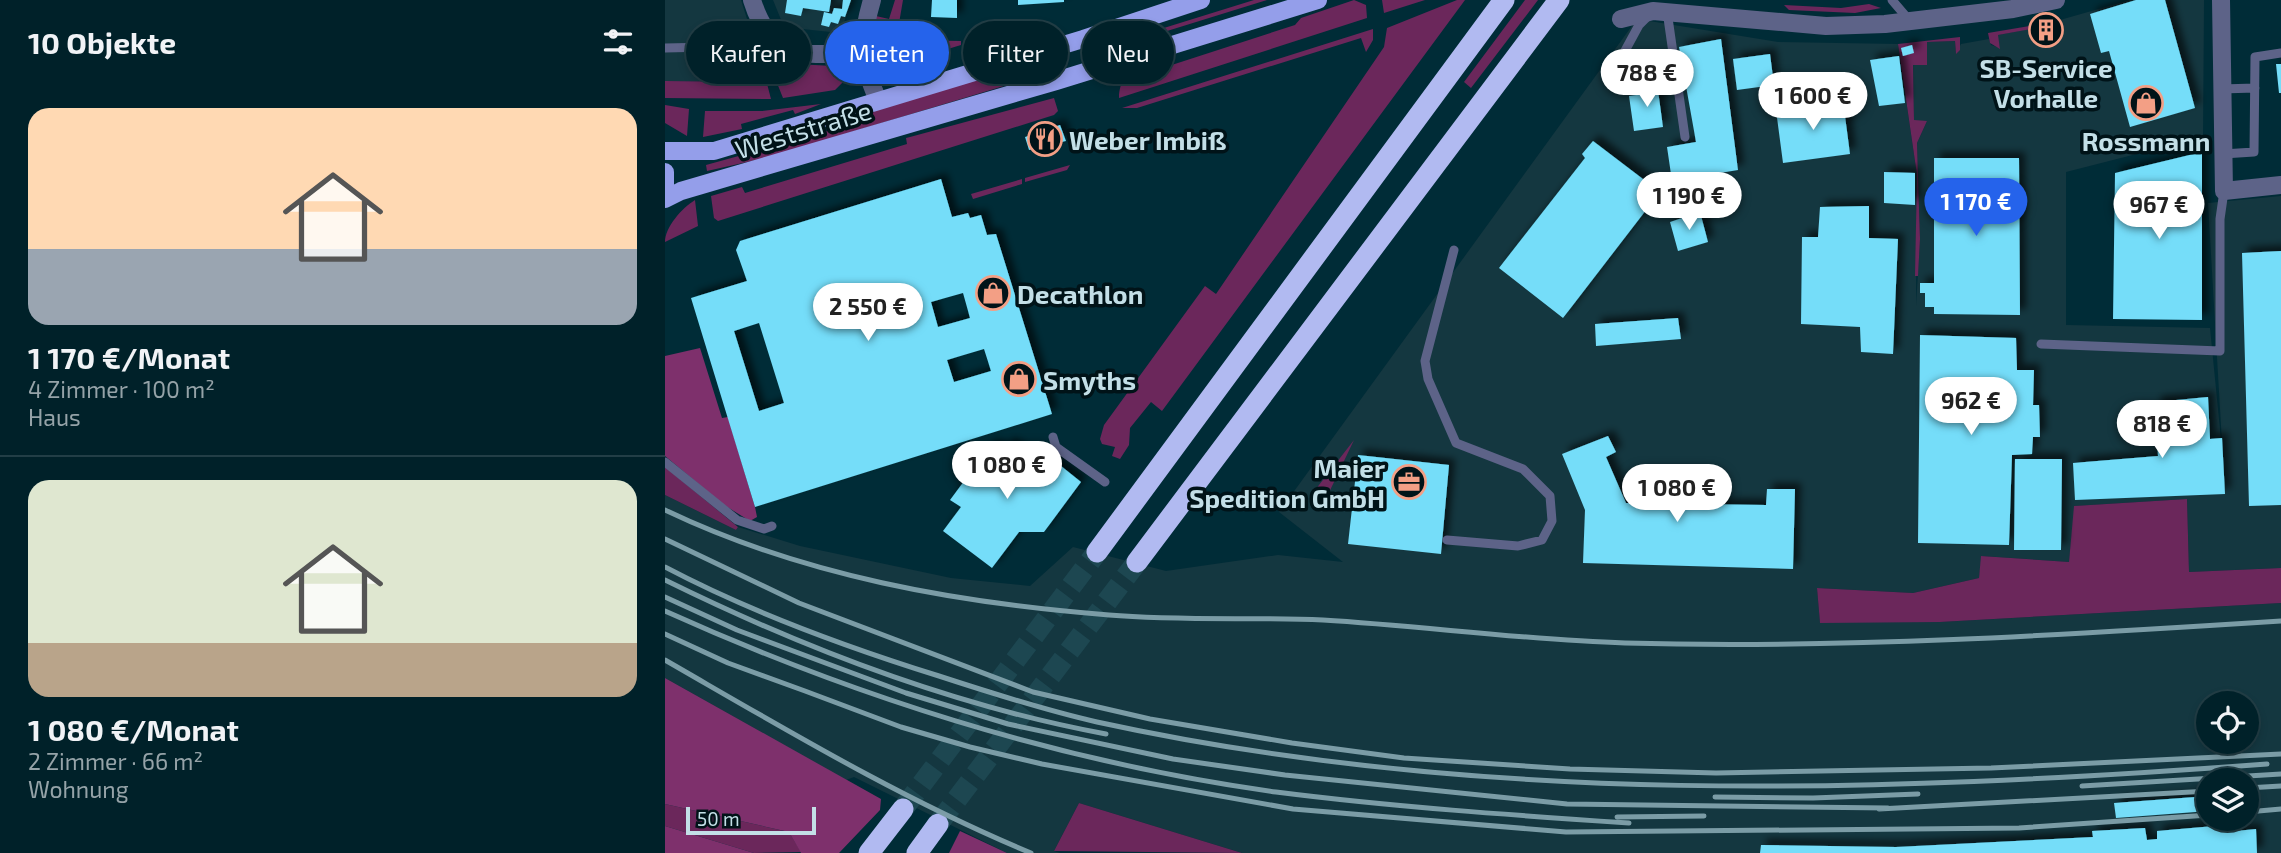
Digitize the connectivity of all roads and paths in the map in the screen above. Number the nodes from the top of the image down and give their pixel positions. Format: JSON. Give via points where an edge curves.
{"nodes":[{"id":1,"x":752,"y":0,"type":"edge"},
{"id":2,"x":872,"y":0,"type":"edge"},
{"id":3,"x":1201,"y":0,"type":"edge"},
{"id":4,"x":1318,"y":0,"type":"edge"},
{"id":5,"x":1504,"y":0,"type":"edge"},
{"id":6,"x":1559,"y":0,"type":"edge"},
{"id":7,"x":1892,"y":0,"type":"edge"},
{"id":8,"x":2221,"y":0,"type":"edge"},
{"id":9,"x":2048,"y":1,"type":"edge"},
{"id":10,"x":1970,"y":7,"type":"edge"},
{"id":11,"x":1941,"y":8,"type":"edge"},
{"id":12,"x":1660,"y":11,"type":"junction"},
{"id":13,"x":1621,"y":19,"type":"dead end"},
{"id":14,"x":1909,"y":20,"type":"junction"},
{"id":15,"x":759,"y":21,"type":"edge"},
{"id":16,"x":866,"y":21,"type":"edge"},
{"id":17,"x":665,"y":48,"type":"edge"},
{"id":18,"x":686,"y":48,"type":"edge"},
{"id":19,"x":2281,"y":53,"type":"edge"},
{"id":20,"x":1614,"y":71,"type":"dead end"},
{"id":21,"x":870,"y":84,"type":"edge"},
{"id":22,"x":2255,"y":88,"type":"junction"},
{"id":23,"x":2221,"y":89,"type":"junction"},
{"id":24,"x":878,"y":100,"type":"junction"},
{"id":25,"x":1685,"y":138,"type":"dead end"},
{"id":26,"x":665,"y":151,"type":"edge"},
{"id":27,"x":2223,"y":154,"type":"junction"},
{"id":28,"x":665,"y":173,"type":"edge"},
{"id":29,"x":2281,"y":185,"type":"edge"},
{"id":30,"x":665,"y":186,"type":"edge"},
{"id":31,"x":2224,"y":191,"type":"junction"},
{"id":32,"x":665,"y":199,"type":"edge"},
{"id":33,"x":1454,"y":250,"type":"dead end"},
{"id":34,"x":2041,"y":344,"type":"dead end"},
{"id":35,"x":1053,"y":438,"type":"dead end"},
{"id":36,"x":665,"y":462,"type":"edge"},
{"id":37,"x":1105,"y":482,"type":"dead end"},
{"id":38,"x":772,"y":526,"type":"dead end"},
{"id":39,"x":1447,"y":540,"type":"dead end"},
{"id":40,"x":1097,"y":552,"type":"tunnel mouth"},
{"id":41,"x":1137,"y":562,"type":"tunnel mouth"},
{"id":42,"x":904,"y":809,"type":"tunnel mouth"},
{"id":43,"x":938,"y":824,"type":"tunnel mouth"},
{"id":44,"x":869,"y":853,"type":"edge"},
{"id":45,"x":916,"y":853,"type":"edge"}],
"edges":[{"from":1,"to":15,"type":"street"},
{"from":2,"to":16,"type":"street"},
{"from":3,"to":24,"type":"main road","name":"Weststraße"},
{"from":4,"to":32,"type":"main road","name":"Weststraße"},
{"from":5,"to":40,"type":"highway"},
{"from":6,"to":41,"type":"highway"},
{"from":7,"to":14,"type":"lane"},
{"from":8,"to":23,"type":"street"},
{"from":9,"to":10,"type":"street"},
{"from":10,"to":11,"type":"street"},
{"from":11,"to":14,"type":"street"},
{"from":12,"to":13,"type":"street"},
{"from":12,"to":14,"type":"street","via":[[1826,26]]},
{"from":12,"to":20,"type":"lane","via":[[1639,25]]},
{"from":12,"to":25,"type":"lane"},
{"from":17,"to":18,"type":"lane"},
{"from":19,"to":22,"type":"lane","via":[[2255,57]]},
{"from":21,"to":24,"type":"street"},
{"from":22,"to":23,"type":"lane"},
{"from":22,"to":27,"type":"lane","via":[[2254,152]]},
{"from":23,"to":27,"type":"street"},
{"from":24,"to":26,"type":"main road","name":"Weststraße","via":[[714,151]]},
{"from":27,"to":31,"type":"street"},
{"from":28,"to":30,"type":"main road"},
{"from":29,"to":31,"type":"street"},
{"from":31,"to":34,"type":"lane","via":[[2220,351]]},
{"from":33,"to":39,"type":"lane","via":[[1425,361],[1428,379],[1456,443],[1523,469],[1550,496],[1552,521],[1542,540],[1518,547]]},
{"from":35,"to":37,"type":"lane","via":[[1056,447]]},
{"from":36,"to":38,"type":"lane","via":[[737,520],[764,529]]},
{"from":42,"to":44,"type":"highway"},
{"from":43,"to":45,"type":"highway"}]}
